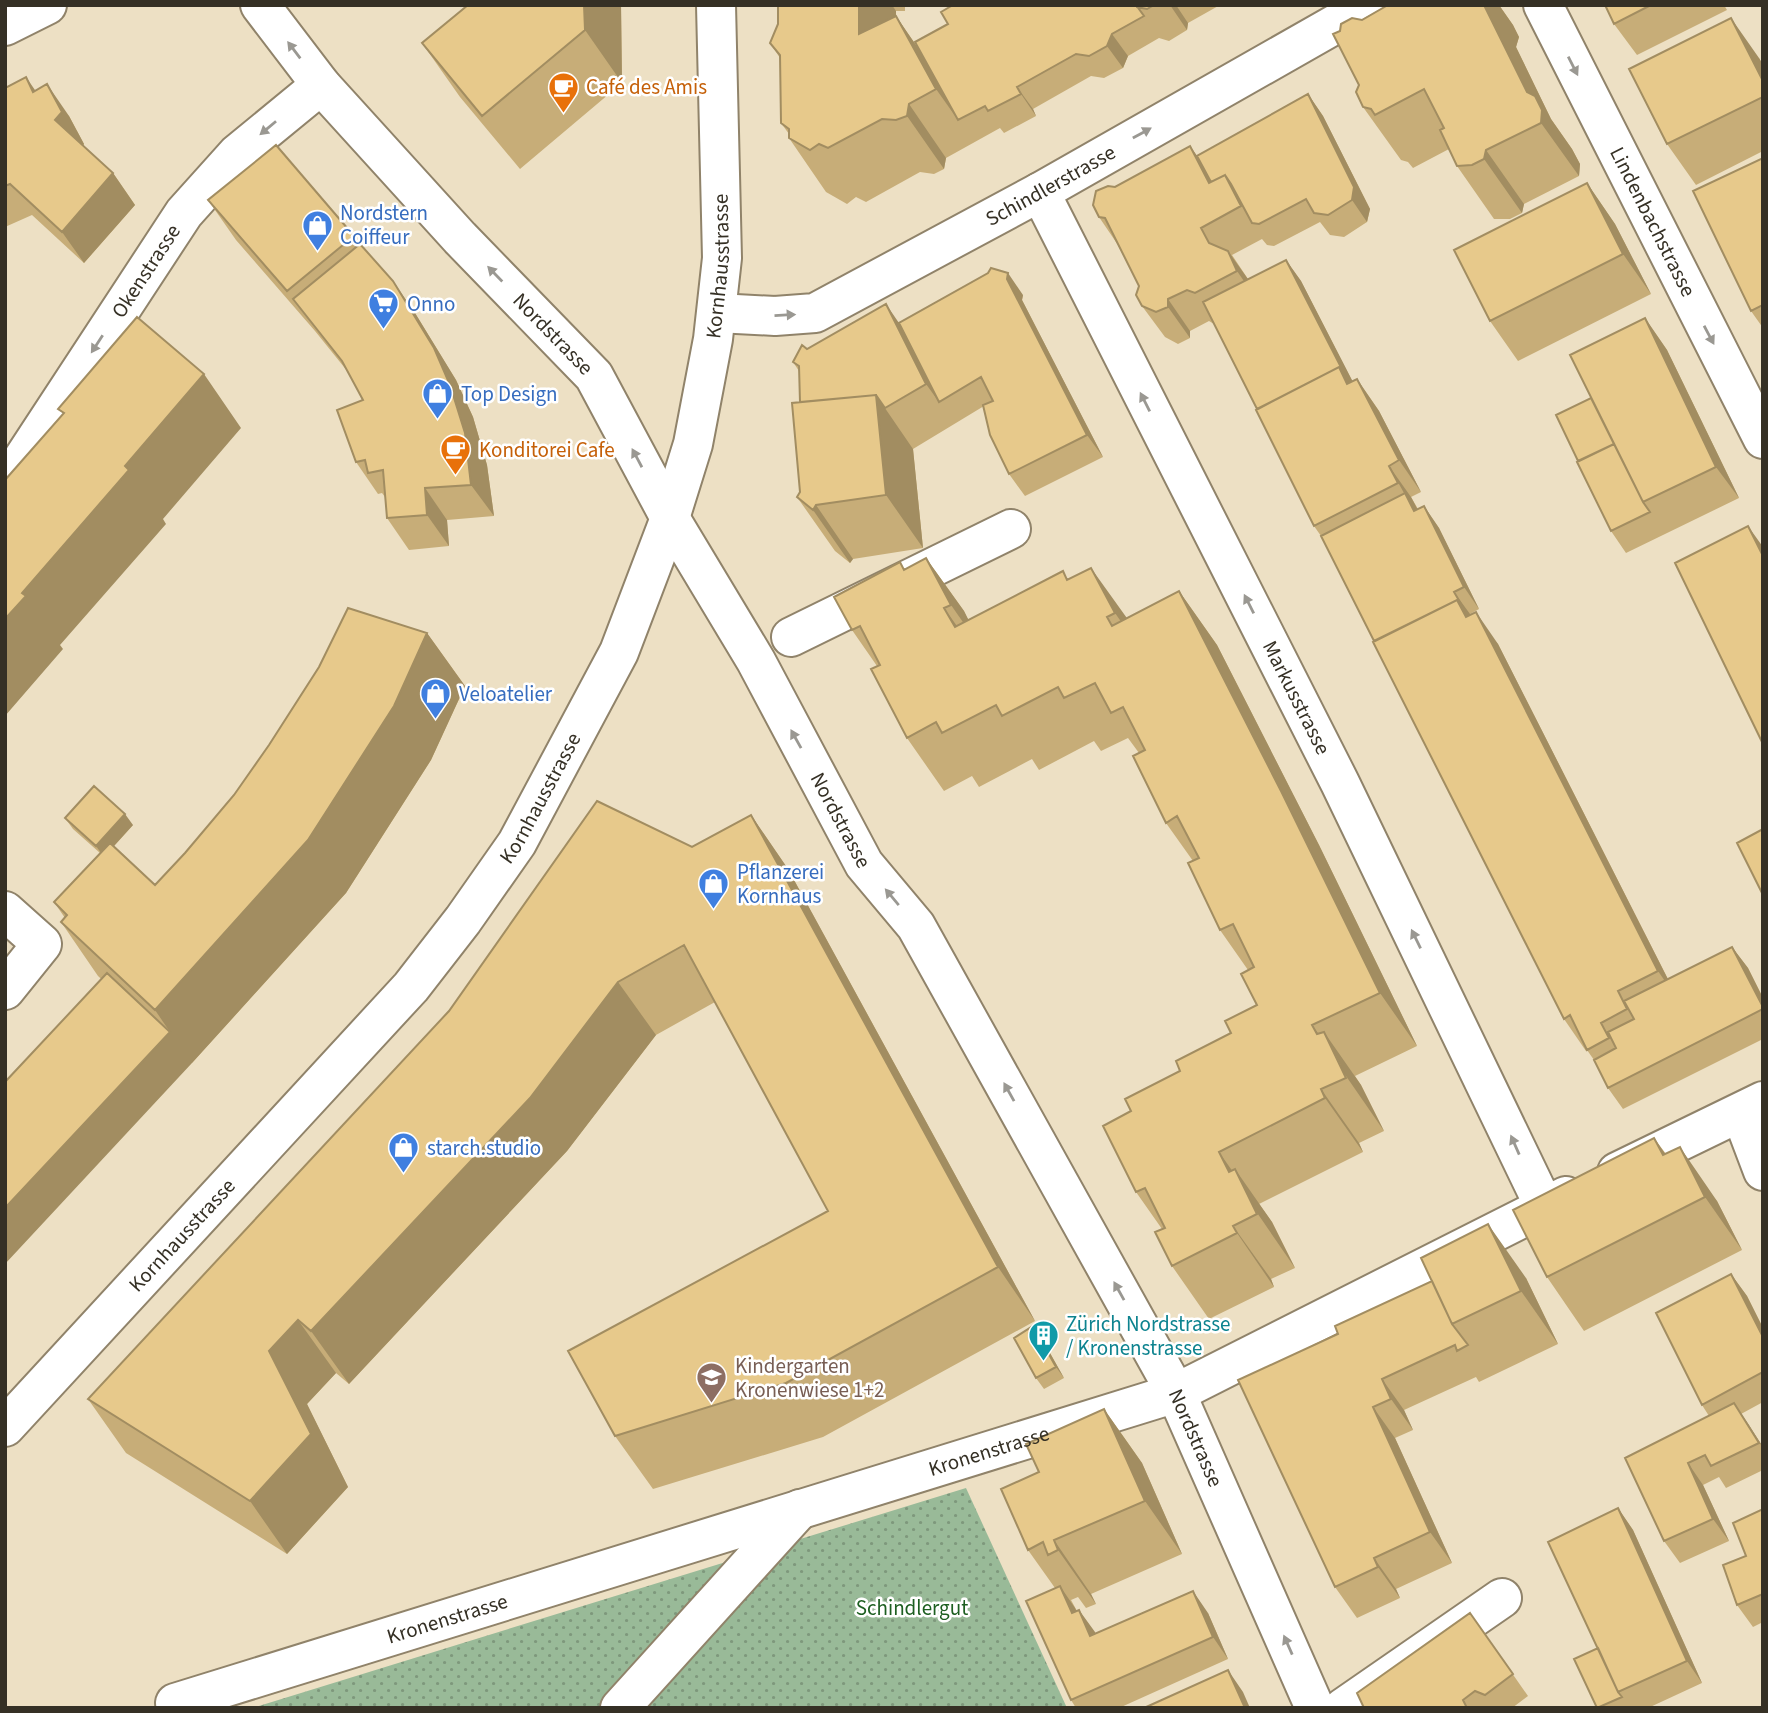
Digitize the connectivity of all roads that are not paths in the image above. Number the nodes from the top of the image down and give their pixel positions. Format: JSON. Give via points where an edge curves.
{"nodes":[{"id":1,"x":47,"y":5,"type":"edge"},
{"id":2,"x":260,"y":5,"type":"edge"},
{"id":3,"x":716,"y":5,"type":"edge"},
{"id":4,"x":1369,"y":5,"type":"edge"},
{"id":5,"x":1543,"y":5,"type":"edge"},
{"id":6,"x":5,"y":26,"type":"edge"},
{"id":7,"x":321,"y":85,"type":"junction"},
{"id":8,"x":1040,"y":192,"type":"junction"},
{"id":9,"x":717,"y":313,"type":"junction"},
{"id":10,"x":1761,"y":431,"type":"edge"},
{"id":11,"x":5,"y":486,"type":"edge"},
{"id":12,"x":670,"y":518,"type":"junction"},
{"id":13,"x":1011,"y":529,"type":"dead end"},
{"id":14,"x":791,"y":637,"type":"dead end"},
{"id":15,"x":5,"y":911,"type":"edge"},
{"id":16,"x":5,"y":990,"type":"edge"},
{"id":17,"x":1752,"y":1107,"type":"edge"},
{"id":18,"x":1763,"y":1171,"type":"edge"},
{"id":19,"x":1544,"y":1206,"type":"junction"},
{"id":20,"x":1176,"y":1393,"type":"junction"},
{"id":21,"x":5,"y":1427,"type":"edge"},
{"id":22,"x":802,"y":1507,"type":"junction"},
{"id":23,"x":1502,"y":1598,"type":"dead end"},
{"id":24,"x":175,"y":1703,"type":"dead end"},
{"id":25,"x":620,"y":1708,"type":"edge"},
{"id":26,"x":1315,"y":1708,"type":"edge"},
{"id":27,"x":1343,"y":1708,"type":"edge"}],
"edges":[{"from":1,"to":6,"type":"street"},
{"from":7,"to":2,"type":"street","name":"Nordstrasse","one_way":true},
{"from":3,"to":9,"type":"street","name":"Kornhausstrasse","via":[[723,205]]},
{"from":8,"to":4,"type":"street","name":"Schindlerstrasse","one_way":true},
{"from":5,"to":10,"type":"street","name":"Lindenbachstrasse","one_way":true},
{"from":7,"to":11,"type":"street","name":"Okenstrasse","one_way":true,"via":[[237,154],[184,213]]},
{"from":12,"to":7,"type":"street","name":"Nordstrasse","one_way":true,"via":[[594,376]]},
{"from":9,"to":8,"type":"street","name":"Schindlerstrasse","one_way":true,"via":[[815,313]]},
{"from":19,"to":8,"type":"street","name":"Markusstrasse","one_way":true,"via":[[1340,783]]},
{"from":9,"to":12,"type":"street","name":"Kornhausstrasse","via":[[693,444]]},
{"from":20,"to":12,"type":"street","name":"Nordstrasse","one_way":true,"via":[[916,926],[864,863],[756,661]]},
{"from":12,"to":21,"type":"street","name":"Kornhausstrasse","via":[[619,652],[517,843],[463,920],[402,998],[331,1077]]},
{"from":13,"to":14,"type":"street"},
{"from":15,"to":16,"type":"street","via":[[42,944]]},
{"from":17,"to":18,"type":"street"},
{"from":17,"to":19,"type":"street","name":"Kronenstrasse"},
{"from":19,"to":20,"type":"street","name":"Kronenstrasse"},
{"from":20,"to":22,"type":"street","name":"Kronenstrasse"},
{"from":26,"to":20,"type":"street","name":"Nordstrasse","one_way":true},
{"from":22,"to":24,"type":"street","name":"Kronenstrasse"},
{"from":22,"to":25,"type":"street"},
{"from":23,"to":27,"type":"street"}]}
